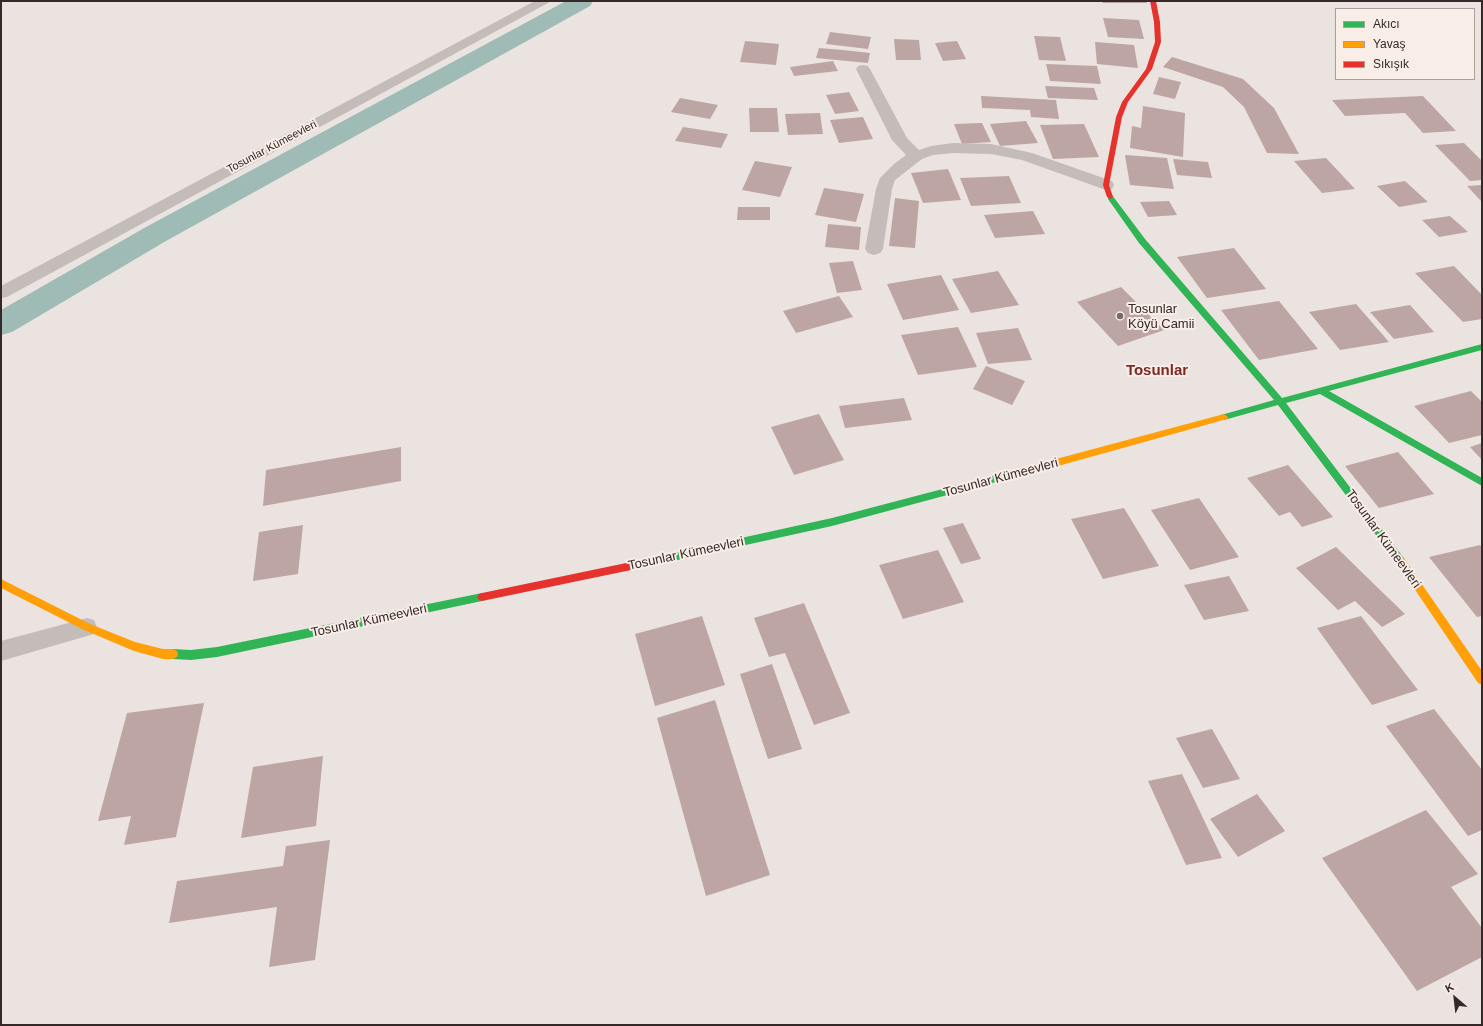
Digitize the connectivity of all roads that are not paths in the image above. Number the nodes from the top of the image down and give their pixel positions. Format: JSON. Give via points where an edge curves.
{"nodes":[{"id":1,"x":544,"y":1,"type":"edge"},
{"id":2,"x":1153,"y":1,"type":"edge"},
{"id":3,"x":863,"y":69,"type":"dead end"},
{"id":4,"x":916,"y":156,"type":"junction"},
{"id":5,"x":1106,"y":185,"type":"junction"},
{"id":6,"x":874,"y":249,"type":"dead end"},
{"id":7,"x":1,"y":293,"type":"edge"},
{"id":8,"x":1482,"y":347,"type":"edge"},
{"id":9,"x":1322,"y":391,"type":"junction"},
{"id":10,"x":1280,"y":402,"type":"junction"},
{"id":11,"x":1482,"y":482,"type":"edge"},
{"id":12,"x":1,"y":583,"type":"edge"},
{"id":13,"x":87,"y":627,"type":"junction"},
{"id":14,"x":1,"y":651,"type":"edge"},
{"id":15,"x":1482,"y":680,"type":"edge"}],
"edges":[{"from":1,"to":7,"type":"lane","name":"Tosunlar Kümeevleri"},
{"from":2,"to":5,"type":"street","via":[[1158,42],[1149,69],[1125,102],[1121,112]]},
{"from":3,"to":4,"type":"street","via":[[900,140]]},
{"from":4,"to":5,"type":"street","via":[[931,150],[991,149],[1026,156]]},
{"from":4,"to":6,"type":"street","via":[[888,178]]},
{"from":5,"to":10,"type":"street","name":"Tosunlar Kümeevleri","via":[[1111,199],[1142,241]]},
{"from":8,"to":9,"type":"street","name":"Tosunlar Kümeevleri"},
{"from":9,"to":10,"type":"street","name":"Tosunlar Kümeevleri"},
{"from":9,"to":11,"type":"street"},
{"from":10,"to":13,"type":"street","name":"Tosunlar Kümeevleri","via":[[832,522],[217,652],[191,656],[163,654],[134,646]]},
{"from":10,"to":15,"type":"street","name":"Tosunlar Kümeevleri","via":[[1408,571]]},
{"from":12,"to":13,"type":"street","name":"Tosunlar Kümeevleri"},
{"from":13,"to":14,"type":"lane"}]}
